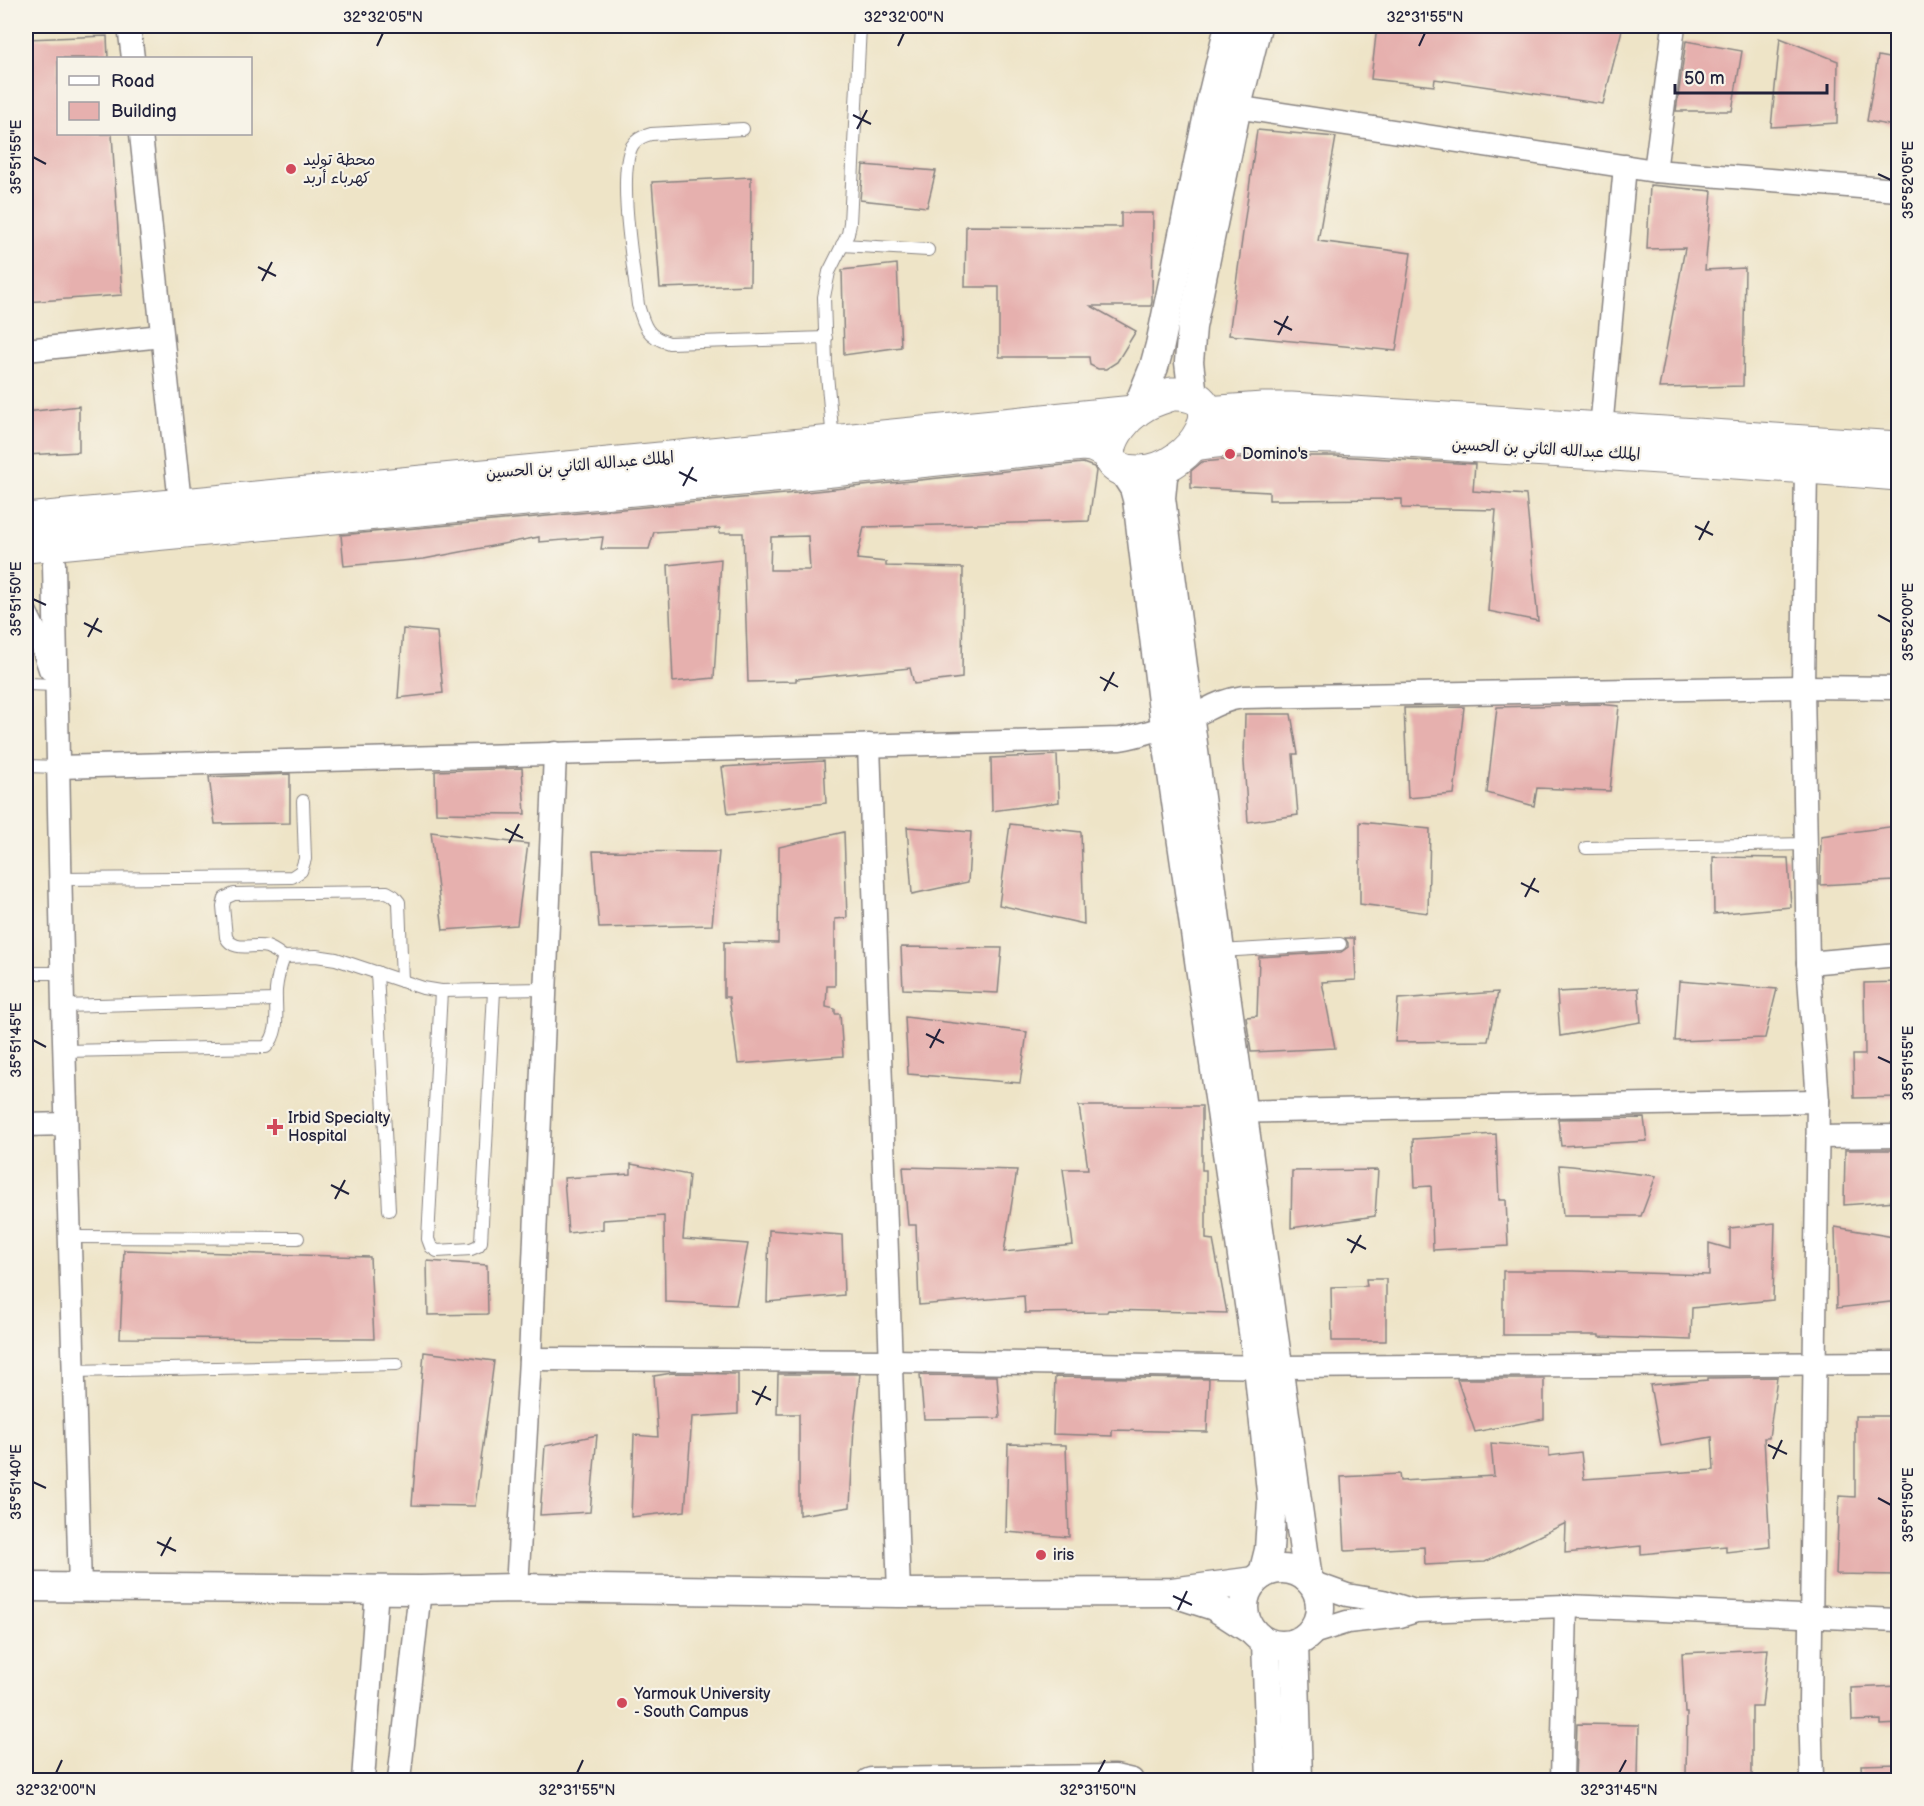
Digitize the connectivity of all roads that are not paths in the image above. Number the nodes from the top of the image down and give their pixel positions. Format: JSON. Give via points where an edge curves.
{"nodes":[{"id":1,"x":129,"y":26,"type":"edge"},
{"id":2,"x":860,"y":26,"type":"edge"},
{"id":3,"x":1228,"y":26,"type":"edge"},
{"id":4,"x":1257,"y":26,"type":"edge"},
{"id":5,"x":1674,"y":26,"type":"edge"},
{"id":6,"x":133,"y":57,"type":"edge"},
{"id":7,"x":1223,"y":105,"type":"junction"},
{"id":8,"x":743,"y":129,"type":"dead end"},
{"id":9,"x":141,"y":135,"type":"edge"},
{"id":10,"x":1625,"y":166,"type":"junction"},
{"id":11,"x":1656,"y":171,"type":"junction"},
{"id":12,"x":1899,"y":190,"type":"edge"},
{"id":13,"x":842,"y":245,"type":"junction"},
{"id":14,"x":928,"y":250,"type":"dead end"},
{"id":15,"x":162,"y":336,"type":"junction"},
{"id":16,"x":825,"y":338,"type":"junction"},
{"id":17,"x":26,"y":350,"type":"edge"},
{"id":18,"x":1200,"y":405,"type":"junction"},
{"id":19,"x":1136,"y":410,"type":"junction"},
{"id":20,"x":1601,"y":429,"type":"junction"},
{"id":21,"x":833,"y":442,"type":"junction"},
{"id":22,"x":1194,"y":444,"type":"junction"},
{"id":23,"x":1899,"y":448,"type":"edge"},
{"id":24,"x":1116,"y":462,"type":"junction"},
{"id":25,"x":1167,"y":466,"type":"junction"},
{"id":26,"x":1806,"y":467,"type":"junction"},
{"id":27,"x":1899,"y":474,"type":"edge"},
{"id":28,"x":26,"y":500,"type":"edge"},
{"id":29,"x":172,"y":505,"type":"junction"},
{"id":30,"x":26,"y":520,"type":"edge"},
{"id":31,"x":221,"y":528,"type":"junction"},
{"id":32,"x":26,"y":546,"type":"edge"},
{"id":33,"x":40,"y":566,"type":"edge"},
{"id":34,"x":26,"y":613,"type":"edge"},
{"id":35,"x":26,"y":684,"type":"edge"},
{"id":36,"x":56,"y":685,"type":"junction"},
{"id":37,"x":1803,"y":687,"type":"junction"},
{"id":38,"x":1899,"y":688,"type":"edge"},
{"id":39,"x":1177,"y":722,"type":"junction"},
{"id":40,"x":869,"y":745,"type":"junction"},
{"id":41,"x":555,"y":753,"type":"junction"},
{"id":42,"x":26,"y":766,"type":"edge"},
{"id":43,"x":58,"y":767,"type":"junction"},
{"id":44,"x":303,"y":801,"type":"dead end"},
{"id":45,"x":1806,"y":844,"type":"junction"},
{"id":46,"x":1586,"y":848,"type":"dead end"},
{"id":47,"x":61,"y":879,"type":"junction"},
{"id":48,"x":1340,"y":944,"type":"dead end"},
{"id":49,"x":1220,"y":951,"type":"junction"},
{"id":50,"x":1899,"y":955,"type":"edge"},
{"id":51,"x":284,"y":957,"type":"junction"},
{"id":52,"x":1808,"y":963,"type":"junction"},
{"id":53,"x":377,"y":972,"type":"junction"},
{"id":54,"x":26,"y":973,"type":"edge"},
{"id":55,"x":62,"y":973,"type":"junction"},
{"id":56,"x":402,"y":981,"type":"junction"},
{"id":57,"x":545,"y":989,"type":"junction"},
{"id":58,"x":441,"y":991,"type":"junction"},
{"id":59,"x":494,"y":991,"type":"junction"},
{"id":60,"x":276,"y":1000,"type":"junction"},
{"id":61,"x":63,"y":1006,"type":"junction"},
{"id":62,"x":64,"y":1051,"type":"junction"},
{"id":63,"x":1818,"y":1101,"type":"junction"},
{"id":64,"x":1232,"y":1112,"type":"junction"},
{"id":65,"x":66,"y":1124,"type":"junction"},
{"id":66,"x":26,"y":1125,"type":"edge"},
{"id":67,"x":1899,"y":1136,"type":"edge"},
{"id":68,"x":1818,"y":1137,"type":"junction"},
{"id":69,"x":389,"y":1210,"type":"dead end"},
{"id":70,"x":69,"y":1237,"type":"junction"},
{"id":71,"x":298,"y":1238,"type":"dead end"},
{"id":72,"x":530,"y":1359,"type":"junction"},
{"id":73,"x":890,"y":1361,"type":"junction"},
{"id":74,"x":1815,"y":1362,"type":"junction"},
{"id":75,"x":1899,"y":1363,"type":"edge"},
{"id":76,"x":397,"y":1365,"type":"dead end"},
{"id":77,"x":1268,"y":1366,"type":"junction"},
{"id":78,"x":73,"y":1371,"type":"junction"},
{"id":79,"x":1259,"y":1577,"type":"junction"},
{"id":80,"x":1309,"y":1580,"type":"junction"},
{"id":81,"x":26,"y":1587,"type":"edge"},
{"id":82,"x":80,"y":1587,"type":"junction"},
{"id":83,"x":517,"y":1588,"type":"junction"},
{"id":84,"x":377,"y":1590,"type":"junction"},
{"id":85,"x":420,"y":1590,"type":"junction"},
{"id":86,"x":1172,"y":1592,"type":"junction"},
{"id":87,"x":899,"y":1593,"type":"junction"},
{"id":88,"x":1566,"y":1606,"type":"junction"},
{"id":89,"x":1416,"y":1611,"type":"junction"},
{"id":90,"x":1813,"y":1616,"type":"junction"},
{"id":91,"x":1899,"y":1620,"type":"edge"},
{"id":92,"x":1280,"y":1637,"type":"junction"},
{"id":93,"x":367,"y":1726,"type":"junction"},
{"id":94,"x":405,"y":1728,"type":"junction"},
{"id":95,"x":363,"y":1780,"type":"edge"},
{"id":96,"x":399,"y":1780,"type":"edge"},
{"id":97,"x":868,"y":1780,"type":"edge"},
{"id":98,"x":1132,"y":1780,"type":"edge"},
{"id":99,"x":1271,"y":1780,"type":"edge"},
{"id":100,"x":1298,"y":1780,"type":"edge"},
{"id":101,"x":1562,"y":1780,"type":"edge"},
{"id":102,"x":1812,"y":1780,"type":"edge"}],
"edges":[{"from":1,"to":6,"type":"street"},
{"from":2,"to":13,"type":"lane","via":[[851,213]]},
{"from":3,"to":7,"type":"street"},
{"from":4,"to":7,"type":"street"},
{"from":5,"to":11,"type":"street"},
{"from":7,"to":10,"type":"street"},
{"from":7,"to":18,"type":"street","via":[[1189,345],[1189,362]]},
{"from":7,"to":19,"type":"street","via":[[1154,367]]},
{"from":8,"to":16,"type":"lane","via":[[651,134],[633,145],[625,184],[642,321],[648,332],[669,343]]},
{"from":9,"to":15,"type":"street"},
{"from":10,"to":11,"type":"street"},
{"from":10,"to":20,"type":"street"},
{"from":11,"to":12,"type":"street"},
{"from":13,"to":14,"type":"lane"},
{"from":13,"to":16,"type":"lane","via":[[825,284]]},
{"from":15,"to":17,"type":"street"},
{"from":15,"to":29,"type":"street","via":[[171,398]]},
{"from":16,"to":21,"type":"lane"},
{"from":18,"to":19,"type":"main road","via":[[1183,394],[1172,394]]},
{"from":18,"to":20,"type":"main road","name":"الملك عبدالله الثاني بن الحسين"},
{"from":18,"to":22,"type":"main road","via":[[1205,424]]},
{"from":19,"to":21,"type":"main road","name":"الملك عبدالله الثاني بن الحسين"},
{"from":19,"to":24,"type":"main road","via":[[1112,437]]},
{"from":20,"to":23,"type":"main road","name":"الملك عبدالله الثاني بن الحسين"},
{"from":21,"to":29,"type":"main road","name":"الملك عبدالله الثاني بن الحسين"},
{"from":22,"to":25,"type":"main road"},
{"from":22,"to":26,"type":"main road","name":"الملك عبدالله الثاني بن الحسين","via":[[1255,436],[1317,437]]},
{"from":24,"to":25,"type":"main road","via":[[1143,472]]},
{"from":24,"to":31,"type":"main road","name":"الملك عبدالله الثاني بن الحسين","via":[[1092,445],[1083,444]]},
{"from":24,"to":39,"type":"street","via":[[1137,499]]},
{"from":25,"to":39,"type":"street","via":[[1161,498]]},
{"from":26,"to":27,"type":"main road","name":"الملك عبدالله الثاني بن الحسين"},
{"from":26,"to":37,"type":"street"},
{"from":28,"to":29,"type":"main road","via":[[120,490]]},
{"from":29,"to":30,"type":"main road","name":"الملك عبدالله الثاني بن الحسين"},
{"from":31,"to":32,"type":"main road","name":"الملك عبدالله الثاني بن الحسين"},
{"from":31,"to":33,"type":"main road","via":[[186,548]]},
{"from":33,"to":36,"type":"street"},
{"from":34,"to":36,"type":"street"},
{"from":35,"to":36,"type":"lane"},
{"from":36,"to":43,"type":"street"},
{"from":37,"to":38,"type":"street"},
{"from":37,"to":39,"type":"street","via":[[1244,697],[1224,700]]},
{"from":37,"to":45,"type":"street"},
{"from":39,"to":40,"type":"street","via":[[1120,739]]},
{"from":39,"to":49,"type":"street"},
{"from":39,"to":64,"type":"street"},
{"from":40,"to":41,"type":"street"},
{"from":40,"to":73,"type":"street"},
{"from":41,"to":43,"type":"street"},
{"from":41,"to":57,"type":"street"},
{"from":42,"to":43,"type":"lane"},
{"from":43,"to":47,"type":"street"},
{"from":44,"to":47,"type":"lane","via":[[305,859],[301,871],[292,877]]},
{"from":45,"to":46,"type":"lane"},
{"from":45,"to":52,"type":"street"},
{"from":47,"to":55,"type":"street"},
{"from":48,"to":49,"type":"lane"},
{"from":49,"to":64,"type":"street"},
{"from":50,"to":52,"type":"street"},
{"from":51,"to":53,"type":"lane","via":[[336,959]]},
{"from":51,"to":56,"type":"lane","via":[[268,947],[228,942],[225,898],[234,894],[387,892],[399,902]]},
{"from":51,"to":60,"type":"lane"},
{"from":52,"to":63,"type":"street"},
{"from":53,"to":56,"type":"lane"},
{"from":53,"to":69,"type":"lane"},
{"from":54,"to":55,"type":"lane"},
{"from":55,"to":61,"type":"street"},
{"from":56,"to":58,"type":"lane"},
{"from":57,"to":59,"type":"lane"},
{"from":57,"to":72,"type":"street"},
{"from":58,"to":59,"type":"lane"},
{"from":58,"to":59,"type":"lane","via":[[428,1239],[437,1251],[471,1250],[481,1242]]},
{"from":60,"to":61,"type":"lane"},
{"from":60,"to":62,"type":"lane","via":[[275,1030],[266,1047]]},
{"from":61,"to":62,"type":"street"},
{"from":62,"to":65,"type":"street"},
{"from":63,"to":64,"type":"street"},
{"from":63,"to":68,"type":"street"},
{"from":64,"to":77,"type":"street"},
{"from":65,"to":66,"type":"street"},
{"from":65,"to":70,"type":"street"},
{"from":67,"to":68,"type":"street"},
{"from":68,"to":74,"type":"street"},
{"from":70,"to":71,"type":"lane"},
{"from":70,"to":78,"type":"street"},
{"from":72,"to":73,"type":"street"},
{"from":72,"to":83,"type":"street"},
{"from":73,"to":77,"type":"street"},
{"from":73,"to":87,"type":"street"},
{"from":74,"to":75,"type":"street"},
{"from":74,"to":77,"type":"street"},
{"from":74,"to":90,"type":"street"},
{"from":76,"to":78,"type":"lane"},
{"from":77,"to":79,"type":"street","via":[[1272,1501],[1270,1542]]},
{"from":77,"to":80,"type":"street"},
{"from":78,"to":82,"type":"street"},
{"from":79,"to":80,"type":"street","via":[[1286,1569]]},
{"from":79,"to":86,"type":"street"},
{"from":79,"to":92,"type":"street","via":[[1247,1592],[1245,1618]]},
{"from":80,"to":89,"type":"street","via":[[1347,1595]]},
{"from":80,"to":92,"type":"street","via":[[1318,1594],[1317,1622]]},
{"from":81,"to":82,"type":"street"},
{"from":82,"to":84,"type":"street"},
{"from":83,"to":85,"type":"street"},
{"from":83,"to":87,"type":"street"},
{"from":84,"to":85,"type":"street"},
{"from":84,"to":93,"type":"street"},
{"from":85,"to":94,"type":"street"},
{"from":86,"to":87,"type":"street"},
{"from":86,"to":92,"type":"street","via":[[1214,1606]]},
{"from":88,"to":89,"type":"street"},
{"from":88,"to":90,"type":"street"},
{"from":88,"to":101,"type":"street"},
{"from":89,"to":92,"type":"street"},
{"from":90,"to":91,"type":"street"},
{"from":90,"to":102,"type":"street"},
{"from":92,"to":99,"type":"street"},
{"from":92,"to":100,"type":"street"},
{"from":93,"to":94,"type":"street"},
{"from":93,"to":95,"type":"street"},
{"from":94,"to":96,"type":"street"},
{"from":97,"to":98,"type":"street","via":[[1115,1776]]}]}
